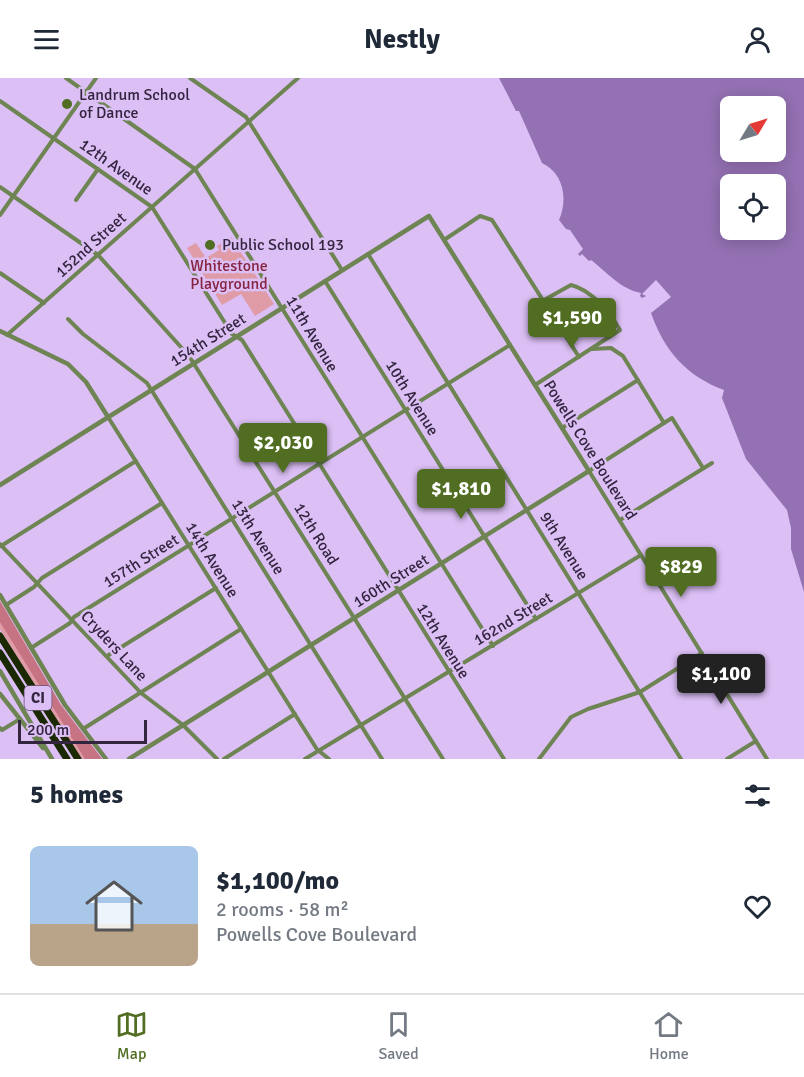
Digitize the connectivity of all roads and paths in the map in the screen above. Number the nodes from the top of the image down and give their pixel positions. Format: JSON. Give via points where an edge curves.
{"nodes":[{"id":1,"x":66,"y":78,"type":"edge"},
{"id":2,"x":96,"y":78,"type":"edge"},
{"id":3,"x":192,"y":78,"type":"edge"},
{"id":4,"x":298,"y":78,"type":"edge"},
{"id":5,"x":86,"y":92,"type":"junction"},
{"id":6,"x":0,"y":100,"type":"edge"},
{"id":7,"x":249,"y":122,"type":"junction"},
{"id":8,"x":54,"y":138,"type":"junction"},
{"id":9,"x":195,"y":169,"type":"junction"},
{"id":10,"x":98,"y":170,"type":"junction"},
{"id":11,"x":0,"y":187,"type":"edge"},
{"id":12,"x":13,"y":196,"type":"junction"},
{"id":13,"x":76,"y":200,"type":"dead end"},
{"id":14,"x":152,"y":207,"type":"junction"},
{"id":15,"x":0,"y":215,"type":"edge"},
{"id":16,"x":429,"y":216,"type":"joint"},
{"id":17,"x":444,"y":240,"type":"junction"},
{"id":18,"x":368,"y":254,"type":"junction"},
{"id":19,"x":98,"y":255,"type":"junction"},
{"id":20,"x":342,"y":270,"type":"junction"},
{"id":21,"x":0,"y":273,"type":"edge"},
{"id":22,"x":325,"y":281,"type":"junction"},
{"id":23,"x":544,"y":300,"type":"junction"},
{"id":24,"x":44,"y":303,"type":"junction"},
{"id":25,"x":283,"y":308,"type":"junction"},
{"id":26,"x":68,"y":319,"type":"dead end"},
{"id":27,"x":0,"y":332,"type":"edge"},
{"id":28,"x":8,"y":335,"type":"junction"},
{"id":29,"x":236,"y":337,"type":"junction"},
{"id":30,"x":510,"y":345,"type":"junction"},
{"id":31,"x":592,"y":349,"type":"junction"},
{"id":32,"x":579,"y":357,"type":"junction"},
{"id":33,"x":194,"y":363,"type":"junction"},
{"id":34,"x":638,"y":380,"type":"junction"},
{"id":35,"x":448,"y":383,"type":"junction"},
{"id":36,"x":536,"y":385,"type":"junction"},
{"id":37,"x":152,"y":390,"type":"junction"},
{"id":38,"x":405,"y":409,"type":"junction"},
{"id":39,"x":108,"y":417,"type":"junction"},
{"id":40,"x":664,"y":423,"type":"junction"},
{"id":41,"x":562,"y":428,"type":"junction"},
{"id":42,"x":362,"y":437,"type":"junction"},
{"id":43,"x":136,"y":461,"type":"junction"},
{"id":44,"x":712,"y":463,"type":"dead end"},
{"id":45,"x":318,"y":464,"type":"junction"},
{"id":46,"x":703,"y":468,"type":"junction"},
{"id":47,"x":589,"y":471,"type":"junction"},
{"id":48,"x":0,"y":485,"type":"edge"},
{"id":49,"x":275,"y":491,"type":"junction"},
{"id":50,"x":162,"y":503,"type":"junction"},
{"id":51,"x":528,"y":510,"type":"junction"},
{"id":52,"x":232,"y":518,"type":"junction"},
{"id":53,"x":620,"y":520,"type":"junction"},
{"id":54,"x":484,"y":537,"type":"junction"},
{"id":55,"x":1,"y":545,"type":"edge"},
{"id":56,"x":189,"y":546,"type":"junction"},
{"id":57,"x":641,"y":555,"type":"junction"},
{"id":58,"x":441,"y":564,"type":"junction"},
{"id":59,"x":37,"y":584,"type":"junction"},
{"id":60,"x":216,"y":588,"type":"junction"},
{"id":61,"x":398,"y":591,"type":"junction"},
{"id":62,"x":579,"y":593,"type":"junction"},
{"id":63,"x":0,"y":595,"type":"edge"},
{"id":64,"x":6,"y":605,"type":"junction"},
{"id":65,"x":354,"y":618,"type":"junction"},
{"id":66,"x":536,"y":619,"type":"junction"},
{"id":67,"x":73,"y":620,"type":"junction"},
{"id":68,"x":242,"y":629,"type":"junction"},
{"id":69,"x":0,"y":636,"type":"edge"},
{"id":70,"x":311,"y":645,"type":"junction"},
{"id":71,"x":493,"y":646,"type":"junction"},
{"id":72,"x":31,"y":648,"type":"junction"},
{"id":73,"x":0,"y":653,"type":"edge"},
{"id":74,"x":702,"y":653,"type":"junction"},
{"id":75,"x":107,"y":656,"type":"junction"},
{"id":76,"x":0,"y":659,"type":"edge"},
{"id":77,"x":0,"y":671,"type":"edge"},
{"id":78,"x":268,"y":672,"type":"junction"},
{"id":79,"x":448,"y":672,"type":"junction"},
{"id":80,"x":640,"y":692,"type":"junction"},
{"id":81,"x":141,"y":693,"type":"junction"},
{"id":82,"x":0,"y":694,"type":"edge"},
{"id":83,"x":405,"y":699,"type":"junction"},
{"id":84,"x":295,"y":714,"type":"junction"},
{"id":85,"x":40,"y":716,"type":"junction"},
{"id":86,"x":20,"y":719,"type":"junction"},
{"id":87,"x":183,"y":725,"type":"junction"},
{"id":88,"x":361,"y":725,"type":"junction"},
{"id":89,"x":1,"y":729,"type":"edge"},
{"id":90,"x":83,"y":729,"type":"junction"},
{"id":91,"x":756,"y":741,"type":"junction"},
{"id":92,"x":319,"y":751,"type":"junction"},
{"id":93,"x":51,"y":758,"type":"edge"},
{"id":94,"x":68,"y":759,"type":"edge"},
{"id":95,"x":78,"y":759,"type":"edge"},
{"id":96,"x":106,"y":759,"type":"edge"},
{"id":97,"x":129,"y":759,"type":"edge"},
{"id":98,"x":217,"y":759,"type":"edge"},
{"id":99,"x":224,"y":759,"type":"edge"},
{"id":100,"x":305,"y":759,"type":"edge"},
{"id":101,"x":329,"y":759,"type":"edge"},
{"id":102,"x":382,"y":759,"type":"edge"},
{"id":103,"x":443,"y":759,"type":"edge"},
{"id":104,"x":504,"y":759,"type":"edge"},
{"id":105,"x":539,"y":759,"type":"edge"},
{"id":106,"x":681,"y":759,"type":"edge"},
{"id":107,"x":727,"y":759,"type":"edge"},
{"id":108,"x":767,"y":759,"type":"edge"}],
"edges":[{"from":1,"to":5,"type":"street","name":"11th Avenue"},
{"from":2,"to":5,"type":"street"},
{"from":3,"to":7,"type":"street"},
{"from":4,"to":7,"type":"street","name":"152nd Street"},
{"from":5,"to":8,"type":"street"},
{"from":5,"to":9,"type":"street","name":"11th Avenue"},
{"from":6,"to":8,"type":"street","name":"12th Avenue"},
{"from":7,"to":9,"type":"street","name":"152nd Street"},
{"from":7,"to":20,"type":"street"},
{"from":8,"to":10,"type":"street","name":"12th Avenue"},
{"from":8,"to":12,"type":"street"},
{"from":9,"to":14,"type":"street","name":"152nd Street"},
{"from":9,"to":25,"type":"street","name":"11th Avenue"},
{"from":10,"to":13,"type":"street"},
{"from":10,"to":14,"type":"street","name":"12th Avenue"},
{"from":11,"to":12,"type":"street","name":"12th Road"},
{"from":12,"to":15,"type":"street"},
{"from":12,"to":19,"type":"street","name":"12th Road"},
{"from":14,"to":19,"type":"street","name":"152nd Street"},
{"from":14,"to":29,"type":"street","name":"12th Avenue"},
{"from":16,"to":17,"type":"street","name":"Powells Cove Boulevard"},
{"from":16,"to":18,"type":"street","name":"154th Street"},
{"from":17,"to":23,"type":"street","via":[[480,216],[492,220]]},
{"from":17,"to":30,"type":"street","name":"Powells Cove Boulevard"},
{"from":18,"to":20,"type":"street","name":"154th Street"},
{"from":18,"to":35,"type":"street","name":"9th Avenue"},
{"from":19,"to":24,"type":"street","name":"152nd Street"},
{"from":19,"to":33,"type":"street","name":"12th Road"},
{"from":20,"to":22,"type":"street","name":"154th Street"},
{"from":21,"to":24,"type":"street"},
{"from":22,"to":25,"type":"street","name":"154th Street"},
{"from":22,"to":38,"type":"street","name":"10th Avenue"},
{"from":23,"to":31,"type":"street","via":[[572,285],[610,313],[620,330]]},
{"from":23,"to":32,"type":"street"},
{"from":24,"to":28,"type":"street","name":"152nd Street"},
{"from":25,"to":29,"type":"street","name":"154th Street"},
{"from":25,"to":42,"type":"street","name":"11th Avenue"},
{"from":26,"to":37,"type":"street","name":"13th Avenue"},
{"from":27,"to":28,"type":"street","name":"14th Avenue"},
{"from":28,"to":39,"type":"street","name":"14th Avenue","via":[[68,364],[86,382]]},
{"from":29,"to":33,"type":"street","name":"154th Street"},
{"from":29,"to":45,"type":"street","name":"12th Avenue","via":[[242,340]]},
{"from":30,"to":35,"type":"street","name":"157th Street"},
{"from":30,"to":36,"type":"street","name":"Powells Cove Boulevard"},
{"from":31,"to":32,"type":"street"},
{"from":31,"to":34,"type":"street","via":[[618,351]]},
{"from":32,"to":36,"type":"street"},
{"from":33,"to":37,"type":"street","name":"154th Street"},
{"from":33,"to":49,"type":"street","name":"12th Road"},
{"from":34,"to":40,"type":"street"},
{"from":34,"to":41,"type":"street"},
{"from":35,"to":38,"type":"street","name":"157th Street"},
{"from":35,"to":51,"type":"street","name":"9th Avenue"},
{"from":36,"to":41,"type":"street","name":"Powells Cove Boulevard"},
{"from":37,"to":39,"type":"street","name":"154th Street"},
{"from":37,"to":52,"type":"street","name":"13th Avenue"},
{"from":38,"to":42,"type":"street","name":"157th Street"},
{"from":38,"to":54,"type":"street","name":"10th Avenue"},
{"from":39,"to":43,"type":"street","name":"14th Avenue"},
{"from":39,"to":48,"type":"street","name":"154th Street"},
{"from":40,"to":46,"type":"street","via":[[672,418]]},
{"from":40,"to":47,"type":"street","name":"160th Street"},
{"from":41,"to":47,"type":"street","name":"Powells Cove Boulevard"},
{"from":42,"to":45,"type":"street","name":"157th Street"},
{"from":42,"to":58,"type":"street","name":"11th Avenue"},
{"from":43,"to":50,"type":"street","name":"14th Avenue"},
{"from":43,"to":55,"type":"street"},
{"from":44,"to":46,"type":"street"},
{"from":45,"to":49,"type":"street","name":"157th Street"},
{"from":45,"to":61,"type":"street","name":"12th Avenue"},
{"from":46,"to":53,"type":"street"},
{"from":47,"to":51,"type":"street","name":"160th Street"},
{"from":47,"to":53,"type":"street","name":"Powells Cove Boulevard"},
{"from":49,"to":52,"type":"street","name":"157th Street"},
{"from":49,"to":65,"type":"street","name":"12th Road"},
{"from":50,"to":56,"type":"street","name":"14th Avenue"},
{"from":50,"to":59,"type":"street"},
{"from":51,"to":54,"type":"street","name":"160th Street"},
{"from":51,"to":62,"type":"street","name":"9th Avenue"},
{"from":52,"to":56,"type":"street","name":"157th Street"},
{"from":52,"to":70,"type":"street","name":"13th Avenue"},
{"from":53,"to":57,"type":"street","name":"Powells Cove Boulevard"},
{"from":54,"to":58,"type":"street","name":"160th Street"},
{"from":54,"to":66,"type":"street","name":"10th Avenue"},
{"from":55,"to":59,"type":"street","name":"Cryders Lane"},
{"from":56,"to":60,"type":"street","name":"14th Avenue"},
{"from":56,"to":67,"type":"street","name":"157th Street"},
{"from":57,"to":62,"type":"street","name":"162nd Street"},
{"from":57,"to":74,"type":"street","name":"Powells Cove Boulevard"},
{"from":58,"to":61,"type":"street","name":"160th Street"},
{"from":58,"to":71,"type":"street","name":"11th Avenue"},
{"from":59,"to":64,"type":"street"},
{"from":59,"to":67,"type":"street","name":"Cryders Lane"},
{"from":60,"to":68,"type":"street","name":"14th Avenue"},
{"from":60,"to":75,"type":"street"},
{"from":61,"to":65,"type":"street","name":"160th Street"},
{"from":61,"to":79,"type":"street","name":"12th Avenue"},
{"from":62,"to":66,"type":"street","name":"162nd Street"},
{"from":62,"to":80,"type":"street","name":"9th Avenue"},
{"from":63,"to":64,"type":"street"},
{"from":64,"to":72,"type":"street"},
{"from":65,"to":70,"type":"street","name":"160th Street"},
{"from":65,"to":83,"type":"street","name":"12th Road"},
{"from":66,"to":71,"type":"street","name":"162nd Street"},
{"from":67,"to":72,"type":"street","name":"157th Street"},
{"from":67,"to":75,"type":"street","name":"Cryders Lane"},
{"from":68,"to":78,"type":"street","name":"14th Avenue"},
{"from":68,"to":81,"type":"street"},
{"from":69,"to":95,"type":"highway","number":"CI"},
{"from":70,"to":78,"type":"street","name":"160th Street"},
{"from":70,"to":88,"type":"street","name":"13th Avenue"},
{"from":71,"to":79,"type":"street","name":"162nd Street"},
{"from":72,"to":90,"type":"street"},
{"from":73,"to":85,"type":"highway","number":"CI"},
{"from":74,"to":80,"type":"street"},
{"from":74,"to":91,"type":"street","name":"Powells Cove Boulevard"},
{"from":75,"to":81,"type":"street","name":"Cryders Lane"},
{"from":76,"to":85,"type":"highway"},
{"from":77,"to":93,"type":"street"},
{"from":78,"to":84,"type":"street","name":"14th Avenue"},
{"from":78,"to":87,"type":"street","name":"160th Street"},
{"from":79,"to":83,"type":"street","name":"162nd Street"},
{"from":79,"to":104,"type":"street","name":"12th Avenue"},
{"from":80,"to":105,"type":"street","via":[[572,717]]},
{"from":80,"to":106,"type":"street","name":"9th Avenue"},
{"from":81,"to":87,"type":"street","name":"Cryders Lane"},
{"from":81,"to":90,"type":"street"},
{"from":82,"to":86,"type":"street"},
{"from":83,"to":88,"type":"street","name":"162nd Street"},
{"from":83,"to":103,"type":"street","name":"12th Road"},
{"from":84,"to":92,"type":"street","name":"14th Avenue"},
{"from":84,"to":99,"type":"street"},
{"from":85,"to":94,"type":"highway","number":"CI"},
{"from":86,"to":89,"type":"street"},
{"from":86,"to":93,"type":"street"},
{"from":87,"to":97,"type":"street","name":"160th Street"},
{"from":87,"to":98,"type":"street","name":"Cryders Lane"},
{"from":88,"to":92,"type":"street","name":"162nd Street"},
{"from":88,"to":102,"type":"street","name":"13th Avenue"},
{"from":90,"to":96,"type":"street"},
{"from":91,"to":107,"type":"street"},
{"from":91,"to":108,"type":"street","name":"Powells Cove Boulevard"},
{"from":92,"to":100,"type":"street","name":"162nd Street"},
{"from":92,"to":101,"type":"street","name":"14th Avenue"}]}
